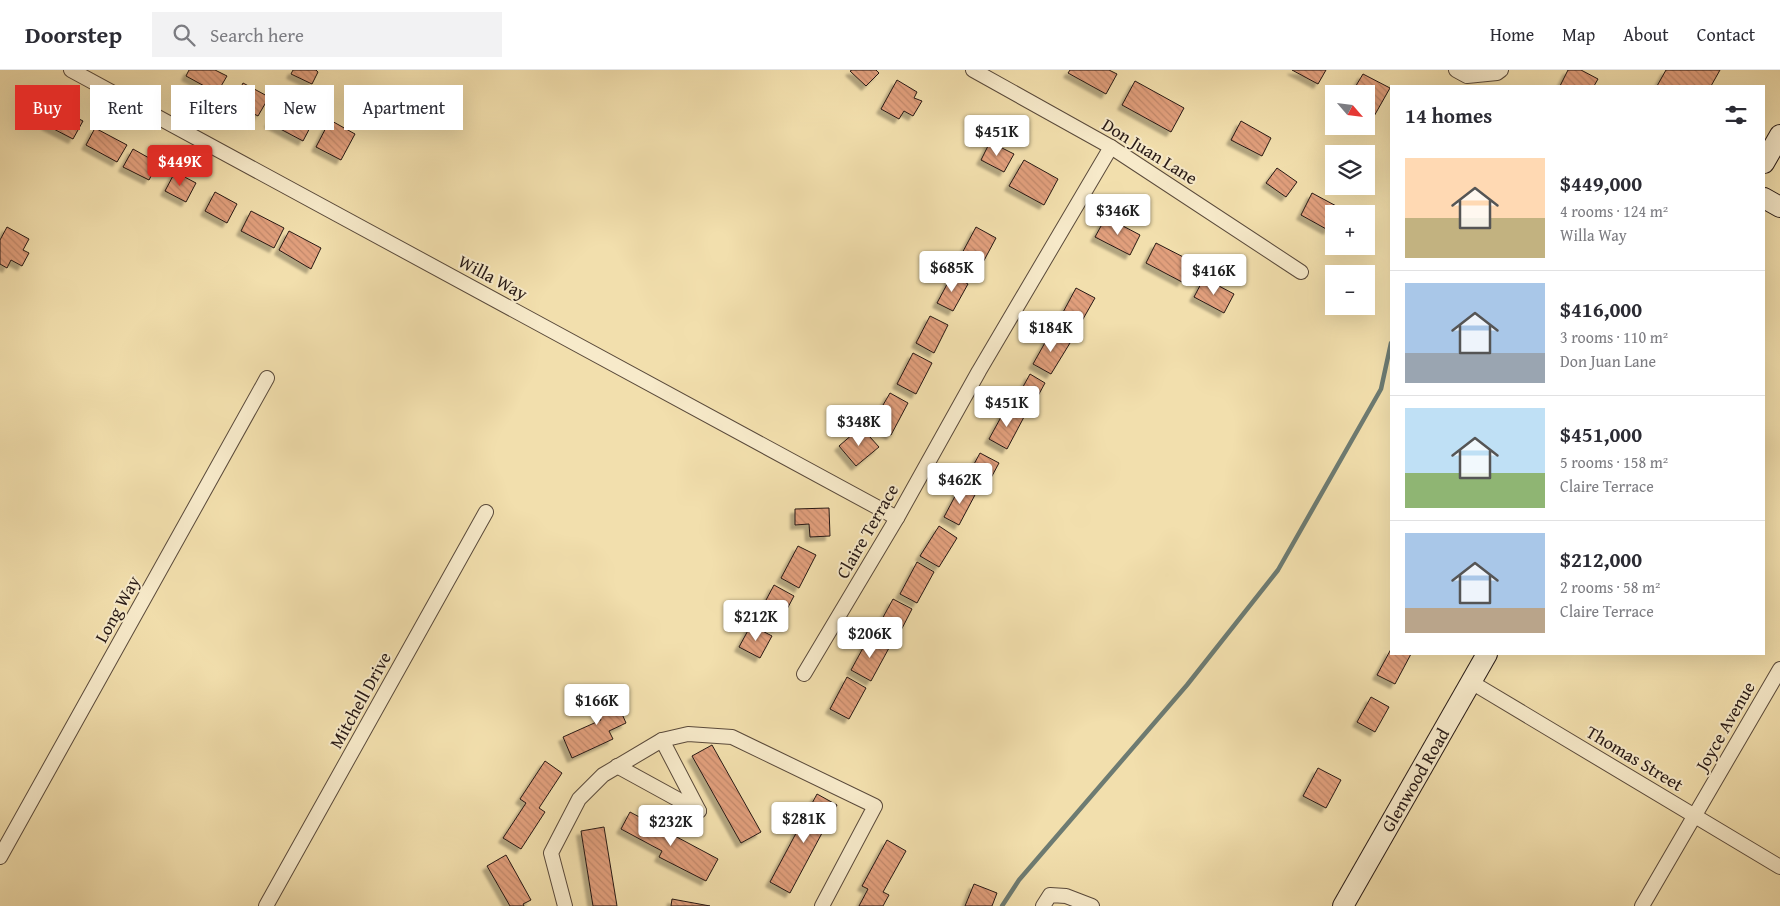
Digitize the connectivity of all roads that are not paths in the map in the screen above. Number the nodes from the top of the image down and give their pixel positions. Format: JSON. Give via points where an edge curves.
{"nodes":[{"id":1,"x":71,"y":70,"type":"edge"},
{"id":2,"x":973,"y":70,"type":"edge"},
{"id":3,"x":1456,"y":70,"type":"edge"},
{"id":4,"x":1501,"y":70,"type":"edge"},
{"id":5,"x":1780,"y":135,"type":"edge"},
{"id":6,"x":1111,"y":147,"type":"junction"},
{"id":7,"x":1765,"y":161,"type":"edge"},
{"id":8,"x":1765,"y":199,"type":"edge"},
{"id":9,"x":1780,"y":207,"type":"edge"},
{"id":10,"x":1302,"y":272,"type":"dead end"},
{"id":11,"x":268,"y":378,"type":"dead end"},
{"id":12,"x":486,"y":512,"type":"dead end"},
{"id":13,"x":897,"y":518,"type":"junction"},
{"id":14,"x":1486,"y":655,"type":"edge"},
{"id":15,"x":1780,"y":669,"type":"edge"},
{"id":16,"x":804,"y":674,"type":"dead end"},
{"id":17,"x":1471,"y":682,"type":"junction"},
{"id":18,"x":662,"y":740,"type":"junction"},
{"id":19,"x":618,"y":766,"type":"junction"},
{"id":20,"x":1694,"y":816,"type":"junction"},
{"id":21,"x":0,"y":857,"type":"edge"},
{"id":22,"x":1780,"y":867,"type":"edge"},
{"id":23,"x":266,"y":906,"type":"edge"},
{"id":24,"x":565,"y":906,"type":"edge"},
{"id":25,"x":822,"y":906,"type":"edge"},
{"id":26,"x":1043,"y":906,"type":"edge"},
{"id":27,"x":1092,"y":906,"type":"edge"},
{"id":28,"x":1343,"y":906,"type":"edge"},
{"id":29,"x":1642,"y":906,"type":"edge"}],
"edges":[{"from":1,"to":13,"type":"street","name":"Willa Way"},
{"from":2,"to":6,"type":"street","name":"Don Juan Lane"},
{"from":3,"to":4,"type":"street","via":[[1467,76]]},
{"from":5,"to":7,"type":"main road"},
{"from":6,"to":10,"type":"street","name":"Don Juan Lane"},
{"from":6,"to":13,"type":"street","name":"Claire Terrace"},
{"from":8,"to":9,"type":"main road"},
{"from":11,"to":21,"type":"street","name":"Long Way"},
{"from":12,"to":23,"type":"street","name":"Mitchell Drive"},
{"from":13,"to":16,"type":"street","name":"Claire Terrace"},
{"from":14,"to":17,"type":"main road","name":"Glenwood Road"},
{"from":15,"to":20,"type":"street","name":"Joyce Avenue"},
{"from":17,"to":20,"type":"street","name":"Thomas Street"},
{"from":17,"to":28,"type":"main road","name":"Glenwood Road"},
{"from":18,"to":19,"type":"street"},
{"from":18,"to":19,"type":"street","via":[[699,811]]},
{"from":18,"to":25,"type":"street","via":[[688,734],[732,737],[875,806]]},
{"from":19,"to":24,"type":"street","via":[[603,775],[579,800],[551,853]]},
{"from":20,"to":22,"type":"street","name":"Thomas Street"},
{"from":20,"to":29,"type":"street","name":"Joyce Avenue"},
{"from":26,"to":27,"type":"street","via":[[1050,895],[1066,896]]}]}
